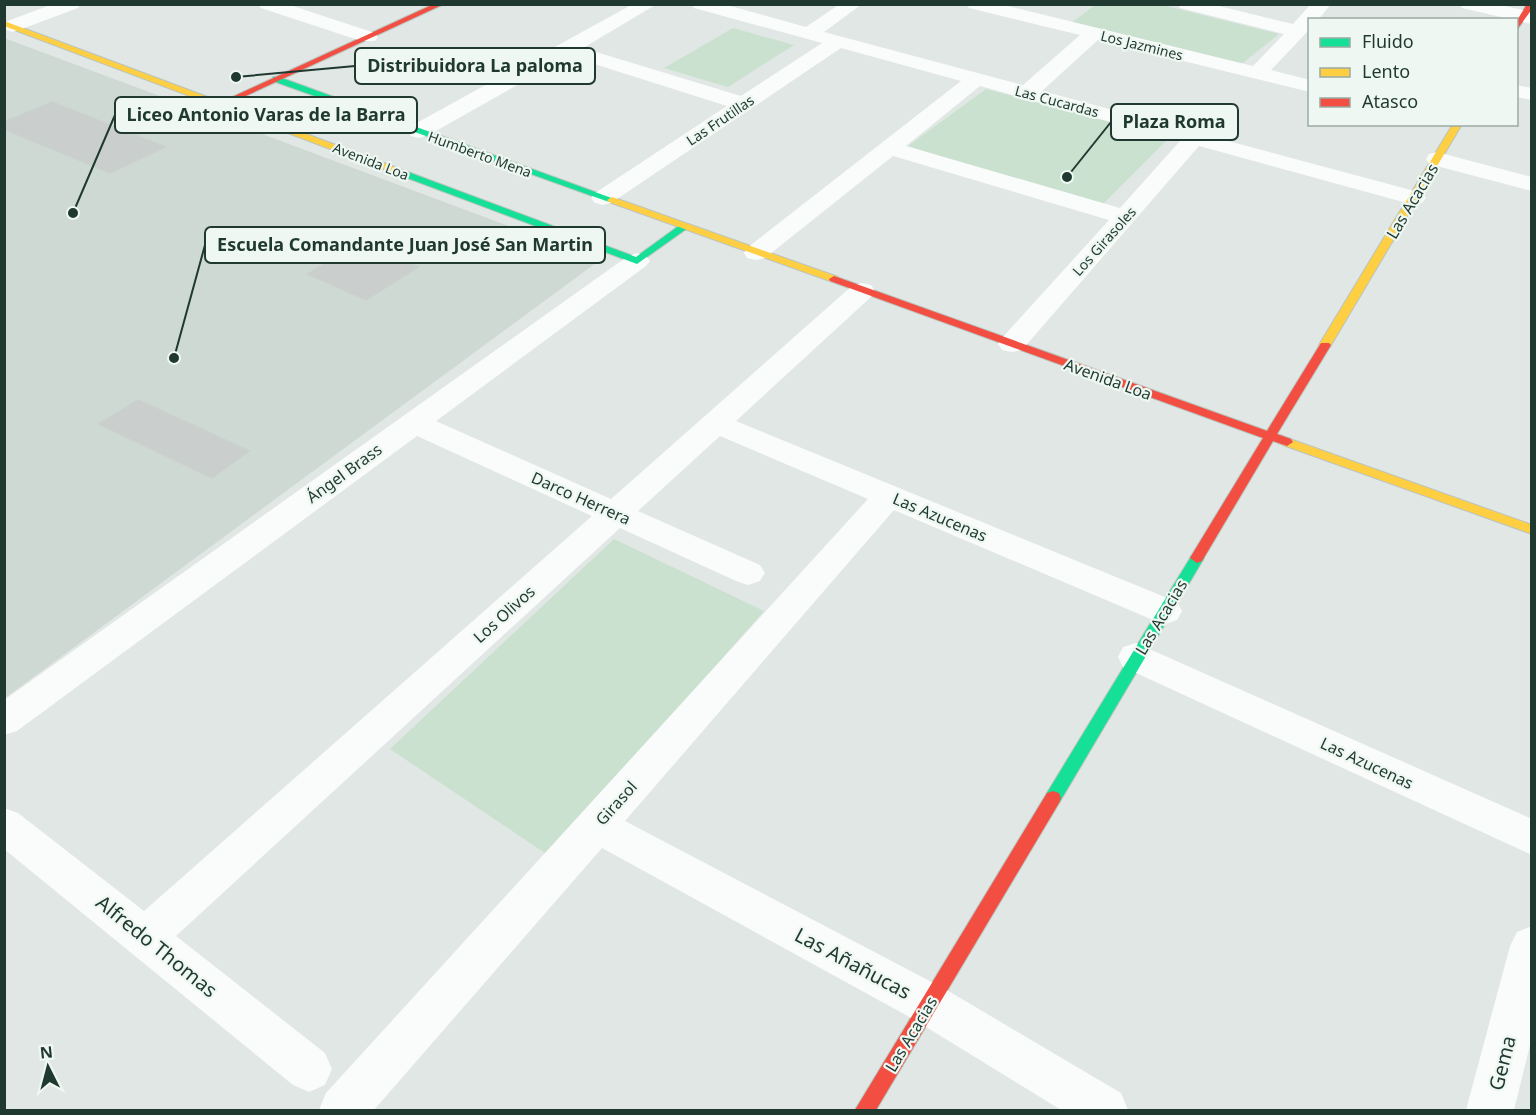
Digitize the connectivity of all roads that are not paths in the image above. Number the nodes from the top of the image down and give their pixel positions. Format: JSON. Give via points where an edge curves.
{"nodes":[{"id":1,"x":72,"y":4,"type":"edge"},
{"id":2,"x":267,"y":4,"type":"edge"},
{"id":3,"x":441,"y":4,"type":"edge"},
{"id":4,"x":648,"y":4,"type":"edge"},
{"id":5,"x":700,"y":4,"type":"edge"},
{"id":6,"x":853,"y":4,"type":"edge"},
{"id":7,"x":975,"y":4,"type":"edge"},
{"id":8,"x":1185,"y":4,"type":"edge"},
{"id":9,"x":1322,"y":4,"type":"edge"},
{"id":10,"x":1468,"y":4,"type":"edge"},
{"id":11,"x":1526,"y":17,"type":"edge"},
{"id":12,"x":1309,"y":18,"type":"edge"},
{"id":13,"x":1308,"y":19,"type":"edge"},
{"id":14,"x":8,"y":24,"type":"edge"},
{"id":15,"x":1296,"y":31,"type":"junction"},
{"id":16,"x":1094,"y":33,"type":"junction"},
{"id":17,"x":808,"y":34,"type":"junction"},
{"id":18,"x":368,"y":38,"type":"junction"},
{"id":19,"x":837,"y":42,"type":"junction"},
{"id":20,"x":567,"y":49,"type":"junction"},
{"id":21,"x":1258,"y":74,"type":"junction"},
{"id":22,"x":276,"y":79,"type":"junction"},
{"id":23,"x":977,"y":80,"type":"junction"},
{"id":24,"x":1308,"y":86,"type":"edge"},
{"id":25,"x":1027,"y":93,"type":"junction"},
{"id":26,"x":221,"y":104,"type":"junction"},
{"id":27,"x":744,"y":104,"type":"junction"},
{"id":28,"x":1457,"y":126,"type":"edge"},
{"id":29,"x":419,"y":131,"type":"junction"},
{"id":30,"x":1195,"y":138,"type":"junction"},
{"id":31,"x":890,"y":148,"type":"junction"},
{"id":32,"x":1437,"y":159,"type":"junction"},
{"id":33,"x":1532,"y":183,"type":"edge"},
{"id":34,"x":603,"y":198,"type":"junction"},
{"id":35,"x":1414,"y":198,"type":"junction"},
{"id":36,"x":1125,"y":217,"type":"junction"},
{"id":37,"x":684,"y":227,"type":"junction"},
{"id":38,"x":756,"y":253,"type":"junction"},
{"id":39,"x":637,"y":261,"type":"junction"},
{"id":40,"x":862,"y":291,"type":"junction"},
{"id":41,"x":1012,"y":344,"type":"junction"},
{"id":42,"x":414,"y":423,"type":"junction"},
{"id":43,"x":716,"y":423,"type":"junction"},
{"id":44,"x":1269,"y":436,"type":"junction"},
{"id":45,"x":889,"y":495,"type":"junction"},
{"id":46,"x":615,"y":513,"type":"junction"},
{"id":47,"x":1532,"y":530,"type":"edge"},
{"id":48,"x":748,"y":573,"type":"dead end"},
{"id":49,"x":1165,"y":611,"type":"junction"},
{"id":50,"x":1136,"y":657,"type":"junction"},
{"id":51,"x":4,"y":720,"type":"edge"},
{"id":52,"x":4,"y":825,"type":"edge"},
{"id":53,"x":596,"y":825,"type":"junction"},
{"id":54,"x":1532,"y":838,"type":"edge"},
{"id":55,"x":145,"y":936,"type":"junction"},
{"id":56,"x":1532,"y":946,"type":"edge"},
{"id":57,"x":929,"y":1004,"type":"junction"},
{"id":58,"x":309,"y":1069,"type":"dead end"},
{"id":59,"x":343,"y":1110,"type":"edge"},
{"id":60,"x":865,"y":1110,"type":"edge"},
{"id":61,"x":1104,"y":1110,"type":"edge"},
{"id":62,"x":1490,"y":1110,"type":"edge"}],
"edges":[{"from":1,"to":14,"type":"street"},
{"from":2,"to":18,"type":"street"},
{"from":3,"to":18,"type":"street"},
{"from":4,"to":20,"type":"street"},
{"from":5,"to":17,"type":"street","name":"Las Cucardas"},
{"from":6,"to":17,"type":"street"},
{"from":7,"to":16,"type":"street","name":"Los Jazmines","via":[[1055,16]]},
{"from":8,"to":15,"type":"street"},
{"from":9,"to":12,"type":"street"},
{"from":10,"to":11,"type":"street"},
{"from":13,"to":15,"type":"street"},
{"from":14,"to":26,"type":"street","name":"Avenida Loa"},
{"from":15,"to":21,"type":"street"},
{"from":16,"to":21,"type":"street","name":"Los Jazmines"},
{"from":16,"to":25,"type":"street"},
{"from":17,"to":19,"type":"street","name":"Las Cucardas"},
{"from":18,"to":22,"type":"street"},
{"from":19,"to":23,"type":"street","name":"Las Cucardas"},
{"from":19,"to":27,"type":"street","name":"Las Frutillas"},
{"from":20,"to":27,"type":"street"},
{"from":20,"to":29,"type":"street"},
{"from":21,"to":24,"type":"street","name":"Los Jazmines"},
{"from":22,"to":26,"type":"street"},
{"from":22,"to":29,"type":"street","name":"Humberto Mena"},
{"from":23,"to":25,"type":"street","name":"Las Cucardas"},
{"from":23,"to":31,"type":"street"},
{"from":25,"to":30,"type":"street","name":"Las Cucardas"},
{"from":26,"to":39,"type":"street","name":"Avenida Loa"},
{"from":27,"to":34,"type":"street","name":"Las Frutillas"},
{"from":28,"to":32,"type":"street","name":"Las Acacias"},
{"from":29,"to":34,"type":"street","name":"Humberto Mena"},
{"from":30,"to":35,"type":"street","name":"Las Cucardas"},
{"from":30,"to":36,"type":"street","name":"Los Girasoles"},
{"from":31,"to":36,"type":"street"},
{"from":31,"to":38,"type":"street"},
{"from":32,"to":33,"type":"street"},
{"from":32,"to":35,"type":"street","name":"Las Acacias"},
{"from":34,"to":37,"type":"street","name":"Humberto Mena"},
{"from":35,"to":44,"type":"street","name":"Las Acacias"},
{"from":36,"to":41,"type":"street","name":"Los Girasoles"},
{"from":37,"to":38,"type":"street","name":"Avenida Loa"},
{"from":37,"to":39,"type":"street","name":"Ángel Brass"},
{"from":38,"to":40,"type":"street","name":"Avenida Loa"},
{"from":39,"to":42,"type":"street","name":"Ángel Brass"},
{"from":40,"to":41,"type":"street","name":"Avenida Loa"},
{"from":40,"to":43,"type":"street","name":"Los Olivos"},
{"from":41,"to":44,"type":"street","name":"Avenida Loa"},
{"from":42,"to":46,"type":"street","name":"Darco Herrera"},
{"from":42,"to":51,"type":"street","name":"Ángel Brass"},
{"from":43,"to":45,"type":"street","name":"Las Azucenas"},
{"from":43,"to":46,"type":"street","name":"Los Olivos"},
{"from":44,"to":47,"type":"street","name":"Avenida Loa"},
{"from":44,"to":49,"type":"street","name":"Las Acacias"},
{"from":45,"to":49,"type":"street","name":"Las Azucenas"},
{"from":45,"to":53,"type":"street","name":"Girasol"},
{"from":46,"to":48,"type":"street","name":"Darco Herrera"},
{"from":46,"to":55,"type":"street","name":"Los Olivos"},
{"from":49,"to":50,"type":"street","name":"Las Acacias"},
{"from":50,"to":54,"type":"street","name":"Las Azucenas"},
{"from":50,"to":57,"type":"street","name":"Las Acacias"},
{"from":52,"to":55,"type":"street","name":"Alfredo Thomas"},
{"from":53,"to":57,"type":"street","name":"Las Añañucas"},
{"from":53,"to":59,"type":"street","name":"Girasol"},
{"from":55,"to":58,"type":"street","name":"Alfredo Thomas"},
{"from":56,"to":62,"type":"street","name":"Gema"},
{"from":57,"to":60,"type":"street","name":"Las Acacias"},
{"from":57,"to":61,"type":"street","name":"Las Añañucas"}]}
